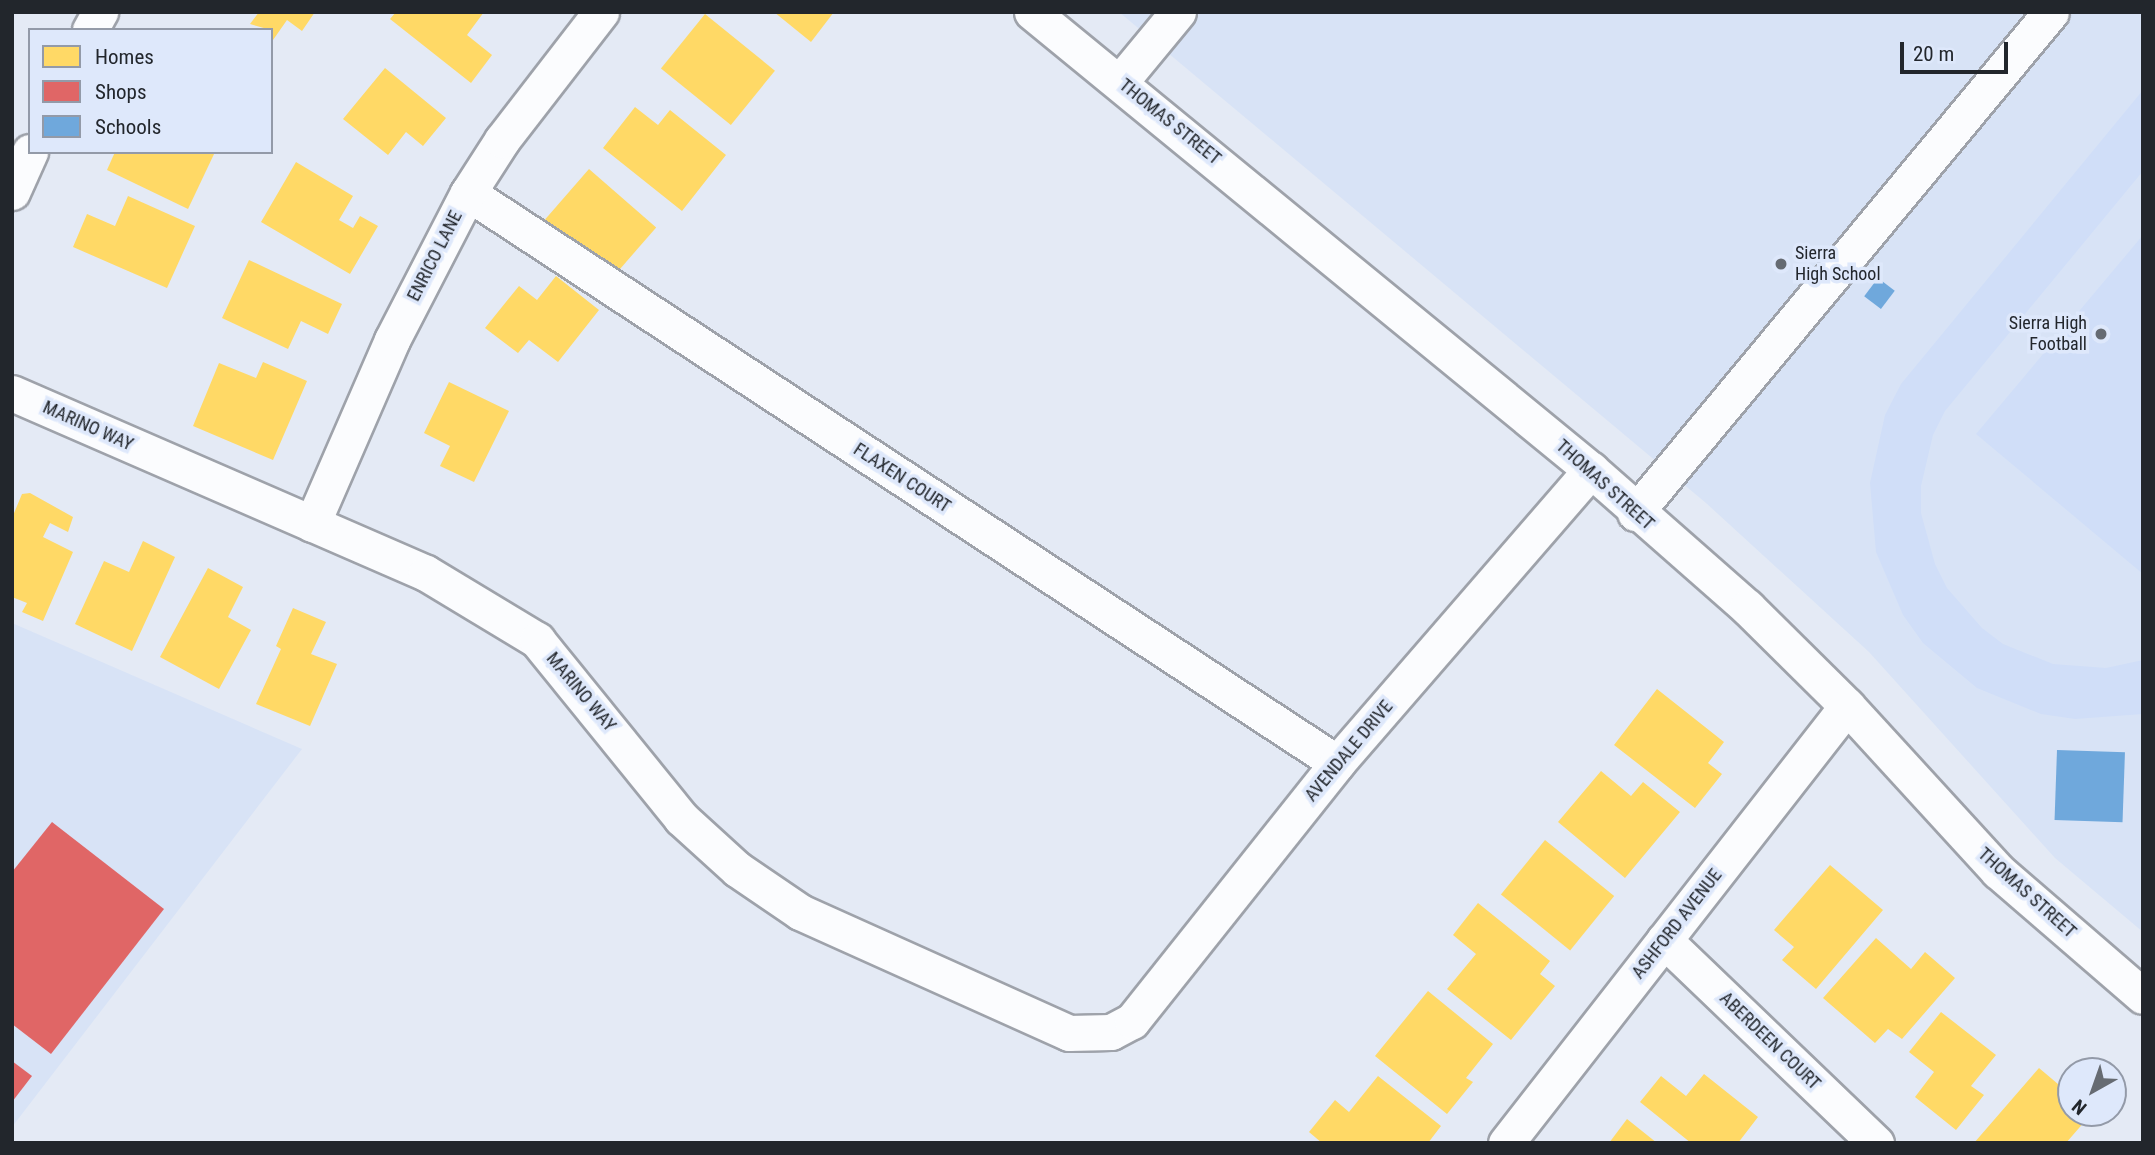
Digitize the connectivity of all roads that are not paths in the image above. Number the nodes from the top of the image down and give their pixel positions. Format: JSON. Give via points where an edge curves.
{"nodes":[{"id":1,"x":100,"y":12,"type":"edge"},
{"id":2,"x":601,"y":12,"type":"edge"},
{"id":3,"x":1032,"y":12,"type":"edge"},
{"id":4,"x":1178,"y":12,"type":"edge"},
{"id":5,"x":2051,"y":12,"type":"edge"},
{"id":6,"x":91,"y":28,"type":"edge"},
{"id":7,"x":1120,"y":82,"type":"junction"},
{"id":8,"x":29,"y":154,"type":"edge"},
{"id":9,"x":12,"y":192,"type":"edge"},
{"id":10,"x":468,"y":193,"type":"junction"},
{"id":11,"x":12,"y":393,"type":"edge"},
{"id":12,"x":1591,"y":470,"type":"junction"},
{"id":13,"x":1635,"y":513,"type":"junction"},
{"id":14,"x":312,"y":524,"type":"junction"},
{"id":15,"x":1847,"y":706,"type":"junction"},
{"id":16,"x":1337,"y":763,"type":"junction"},
{"id":17,"x":1664,"y":940,"type":"junction"},
{"id":18,"x":2143,"y":996,"type":"edge"},
{"id":19,"x":1111,"y":1032,"type":"joint"},
{"id":20,"x":1506,"y":1143,"type":"edge"},
{"id":21,"x":1876,"y":1143,"type":"edge"}],
"edges":[{"from":1,"to":6,"type":"street"},
{"from":2,"to":10,"type":"street","name":"ENRICO LANE"},
{"from":3,"to":7,"type":"street","name":"THOMAS STREET"},
{"from":4,"to":7,"type":"street"},
{"from":5,"to":13,"type":"street"},
{"from":7,"to":12,"type":"street","name":"THOMAS STREET"},
{"from":8,"to":9,"type":"street"},
{"from":10,"to":14,"type":"street","name":"ENRICO LANE","via":[[392,340]]},
{"from":10,"to":16,"type":"street","name":"FLAXEN COURT"},
{"from":11,"to":14,"type":"street","name":"MARINO WAY"},
{"from":12,"to":13,"type":"street","name":"THOMAS STREET"},
{"from":12,"to":16,"type":"street","name":"AVENDALE DRIVE"},
{"from":13,"to":15,"type":"street","name":"THOMAS STREET","via":[[1747,607]]},
{"from":14,"to":19,"type":"street","name":"MARINO WAY","via":[[426,573],[537,640],[681,818],[737,869],[800,912],[1069,1033]]},
{"from":15,"to":17,"type":"street","name":"ASHFORD AVENUE"},
{"from":15,"to":18,"type":"street","name":"THOMAS STREET","via":[[1998,871]]},
{"from":16,"to":19,"type":"street","name":"AVENDALE DRIVE","via":[[1132,1021]]},
{"from":17,"to":20,"type":"street","name":"ASHFORD AVENUE"},
{"from":17,"to":21,"type":"street","name":"ABERDEEN COURT"}]}
